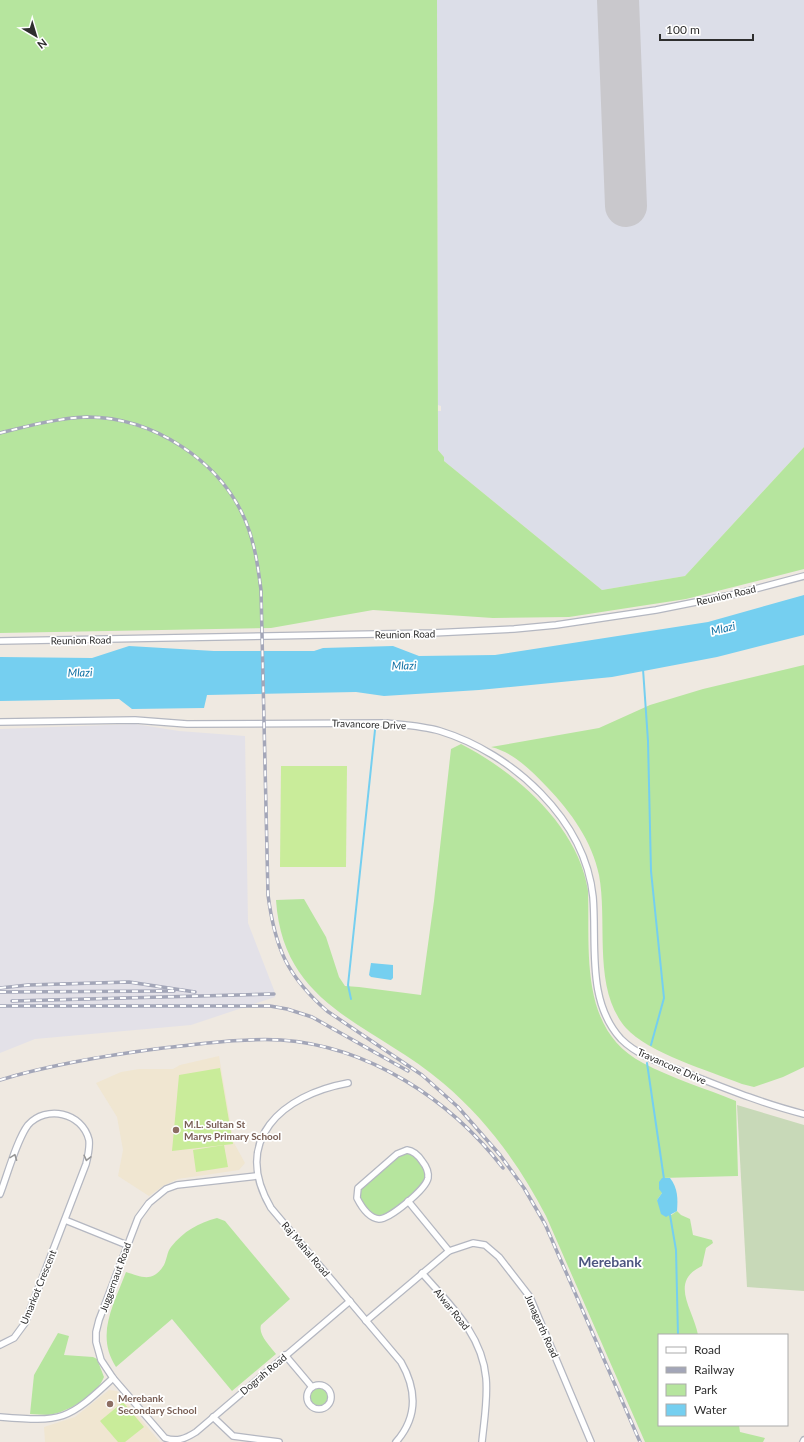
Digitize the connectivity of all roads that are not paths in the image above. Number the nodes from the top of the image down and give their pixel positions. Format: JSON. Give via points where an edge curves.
{"nodes":[{"id":1,"x":804,"y":576,"type":"edge"},
{"id":2,"x":0,"y":641,"type":"edge"},
{"id":3,"x":0,"y":722,"type":"edge"},
{"id":4,"x":348,"y":1083,"type":"dead end"},
{"id":5,"x":804,"y":1114,"type":"edge"},
{"id":6,"x":257,"y":1176,"type":"junction"},
{"id":7,"x":0,"y":1194,"type":"edge"},
{"id":8,"x":408,"y":1201,"type":"junction"},
{"id":9,"x":65,"y":1220,"type":"junction"},
{"id":10,"x":127,"y":1245,"type":"junction"},
{"id":11,"x":448,"y":1251,"type":"junction"},
{"id":12,"x":422,"y":1273,"type":"junction"},
{"id":13,"x":350,"y":1301,"type":"junction"},
{"id":14,"x":366,"y":1321,"type":"junction"},
{"id":15,"x":0,"y":1345,"type":"edge"},
{"id":16,"x":285,"y":1355,"type":"junction"},
{"id":17,"x":113,"y":1378,"type":"junction"},
{"id":18,"x":312,"y":1387,"type":"junction"},
{"id":19,"x":0,"y":1417,"type":"edge"},
{"id":20,"x":213,"y":1417,"type":"junction"},
{"id":21,"x":173,"y":1442,"type":"edge"},
{"id":22,"x":279,"y":1442,"type":"edge"},
{"id":23,"x":396,"y":1442,"type":"edge"},
{"id":24,"x":482,"y":1442,"type":"edge"},
{"id":25,"x":592,"y":1442,"type":"edge"}],
"edges":[{"from":1,"to":2,"type":"street","name":"Reunion Road","via":[[736,594],[656,610],[514,629],[409,634]]},
{"from":3,"to":5,"type":"street","name":"Travancore Drive","via":[[135,720],[187,724],[386,723],[440,731],[482,749],[506,764],[536,790],[564,822],[581,850],[593,897],[598,989],[607,1016],[621,1039],[640,1053],[664,1064],[750,1098]]},
{"from":4,"to":6,"type":"street","name":"Raj Mahal Road","via":[[329,1086],[294,1101],[272,1120],[259,1144]]},
{"from":6,"to":10,"type":"street","name":"Juggernaut Road","via":[[191,1182],[166,1189],[143,1210]]},
{"from":6,"to":13,"type":"street","name":"Raj Mahal Road","via":[[263,1195],[271,1208]]},
{"from":7,"to":9,"type":"street","name":"Umarkot Crescent","one_way":true,"via":[[28,1126],[45,1114],[66,1115],[77,1121],[84,1129],[89,1140],[89,1151]]},
{"from":8,"to":8,"type":"street","via":[[381,1219],[371,1215],[357,1198],[356,1192],[397,1154],[407,1150],[417,1154],[428,1172],[426,1183]]},
{"from":8,"to":11,"type":"street"},
{"from":9,"to":10,"type":"street"},
{"from":9,"to":15,"type":"street","name":"Umarkot Crescent","via":[[25,1323],[14,1338]]},
{"from":10,"to":17,"type":"street","name":"Juggernaut Road","via":[[96,1332],[98,1350]]},
{"from":11,"to":12,"type":"street","name":"Junagarth Road"},
{"from":11,"to":25,"type":"street","name":"Junagarth Road","via":[[463,1244],[485,1245],[494,1251],[524,1287]]},
{"from":12,"to":14,"type":"street","name":"Junagarth Road"},
{"from":12,"to":24,"type":"street","name":"Alwar Road","via":[[466,1324],[479,1348],[486,1378]]},
{"from":13,"to":14,"type":"street","name":"Raj Mahal Road"},
{"from":13,"to":16,"type":"street","name":"Dograh Road"},
{"from":14,"to":23,"type":"street","name":"Raj Mahal Road","via":[[401,1362],[412,1388],[413,1404],[408,1422]]},
{"from":16,"to":18,"type":"street"},
{"from":16,"to":20,"type":"street","name":"Dograh Road"},
{"from":17,"to":19,"type":"street","via":[[79,1408],[61,1417],[41,1420]]},
{"from":17,"to":21,"type":"street","name":"Juggernaut Road","via":[[162,1434]]},
{"from":18,"to":18,"type":"street","via":[[324,1385],[330,1391],[331,1400],[325,1407],[316,1409],[309,1404],[307,1395]]},
{"from":20,"to":21,"type":"street","name":"Dograh Road","via":[[186,1439]]},
{"from":20,"to":22,"type":"street","via":[[233,1436]]}]}
